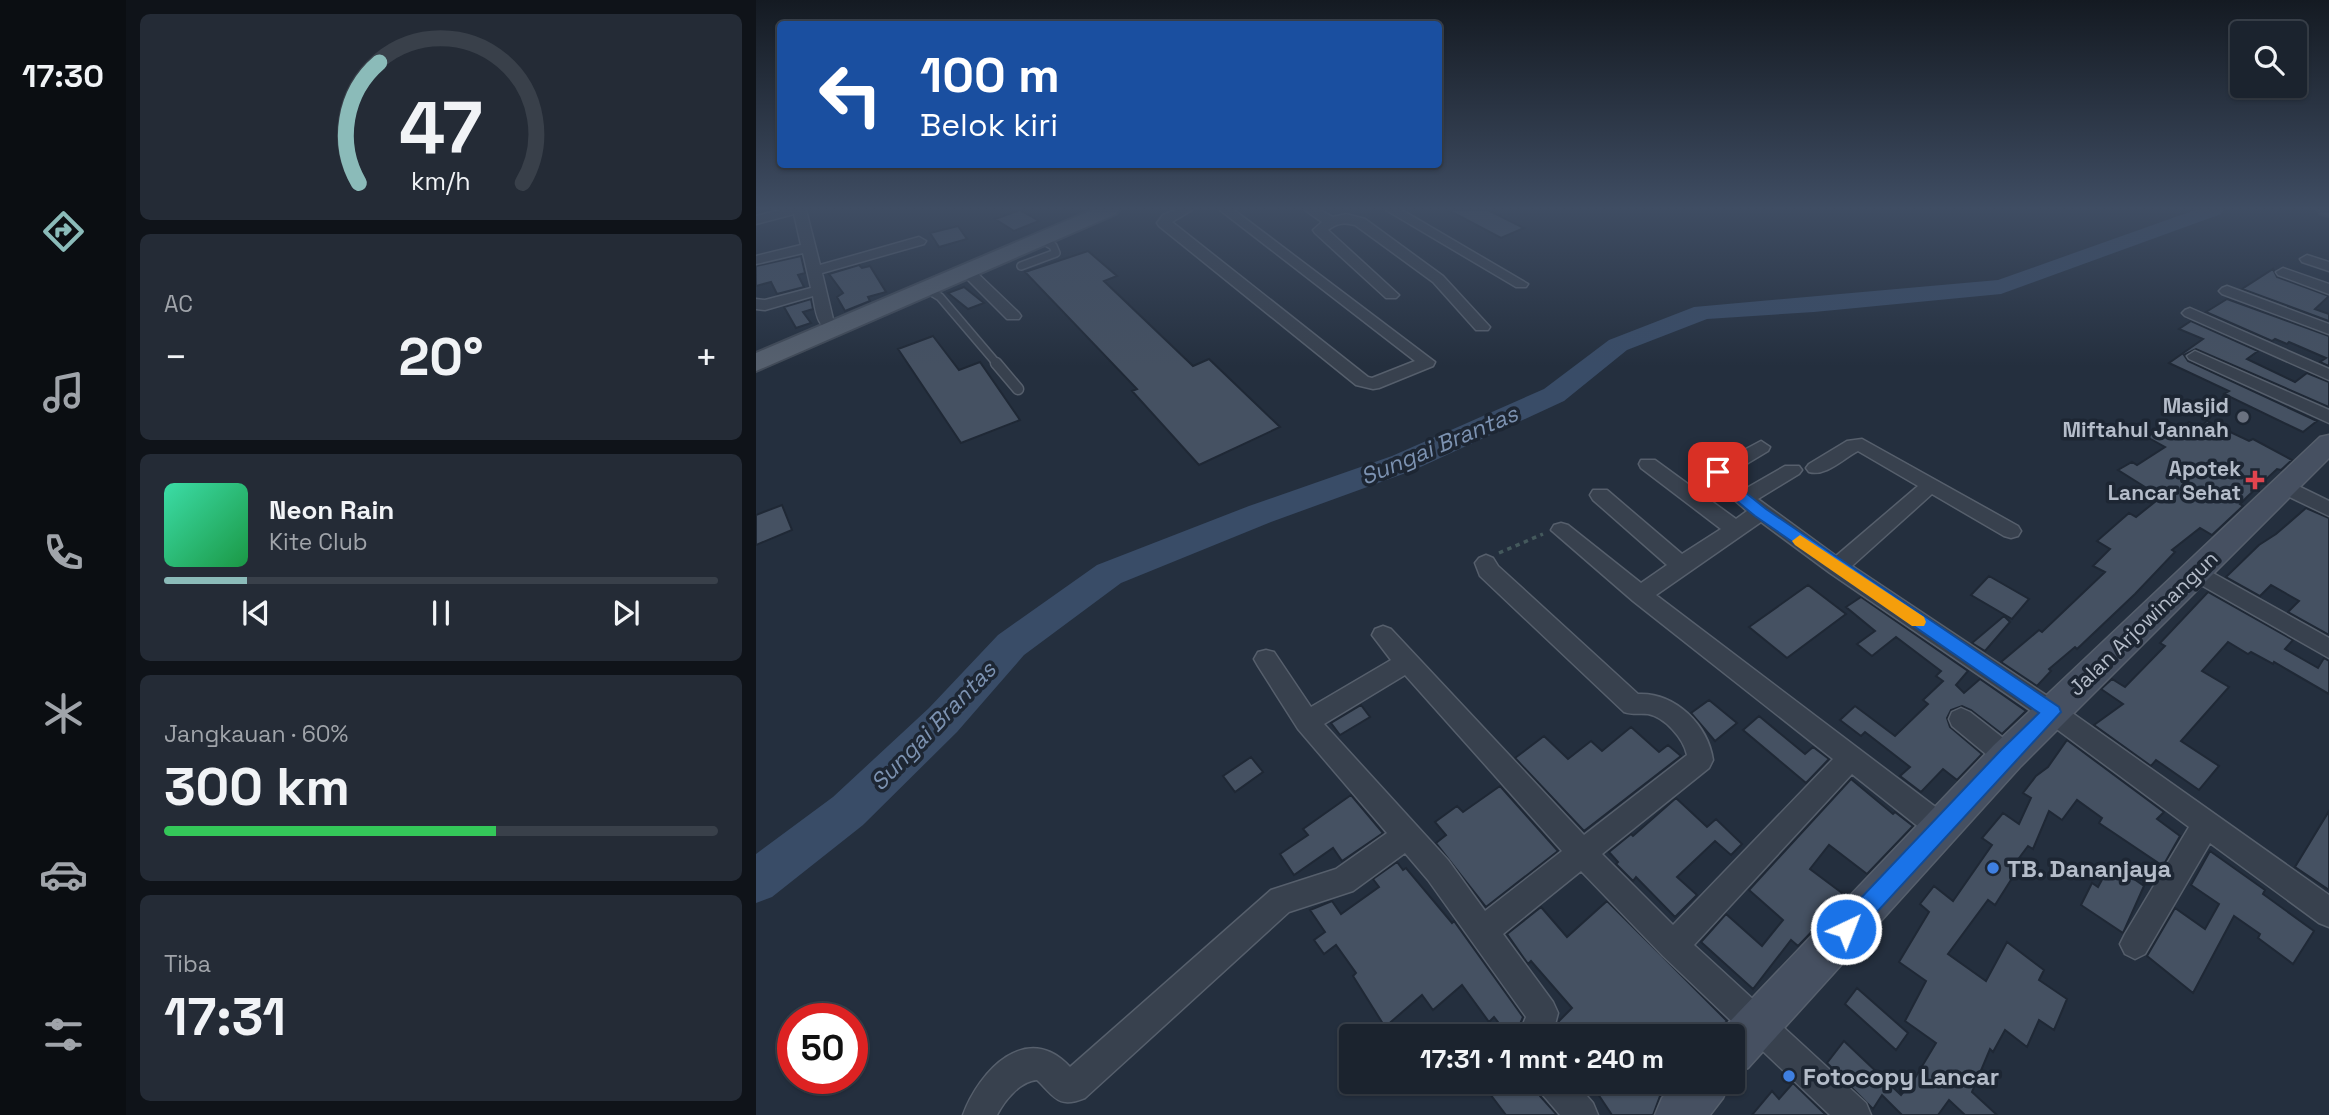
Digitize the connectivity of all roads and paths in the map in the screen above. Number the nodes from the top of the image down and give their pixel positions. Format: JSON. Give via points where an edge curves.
{"nodes":[{"id":1,"x":812,"y":262,"type":"edge"},
{"id":2,"x":845,"y":262,"type":"edge"},
{"id":3,"x":988,"y":262,"type":"edge"},
{"id":4,"x":1032,"y":262,"type":"edge"},
{"id":5,"x":1213,"y":262,"type":"edge"},
{"id":6,"x":1295,"y":262,"type":"edge"},
{"id":7,"x":1353,"y":262,"type":"edge"},
{"id":8,"x":1415,"y":262,"type":"edge"},
{"id":9,"x":1483,"y":262,"type":"edge"},
{"id":10,"x":1021,"y":266,"type":"dead end"},
{"id":11,"x":814,"y":271,"type":"junction"},
{"id":12,"x":967,"y":271,"type":"junction"},
{"id":13,"x":2283,"y":272,"type":"dead end"},
{"id":14,"x":1521,"y":284,"type":"dead end"},
{"id":15,"x":927,"y":289,"type":"junction"},
{"id":16,"x":2329,"y":289,"type":"edge"},
{"id":17,"x":819,"y":290,"type":"junction"},
{"id":18,"x":2227,"y":292,"type":"dead end"},
{"id":19,"x":1391,"y":295,"type":"dead end"},
{"id":20,"x":756,"y":304,"type":"edge"},
{"id":21,"x":2190,"y":313,"type":"dead end"},
{"id":22,"x":1013,"y":316,"type":"dead end"},
{"id":23,"x":1482,"y":327,"type":"dead end"},
{"id":24,"x":835,"y":329,"type":"junction"},
{"id":25,"x":2329,"y":329,"type":"edge"},
{"id":26,"x":2194,"y":356,"type":"dead end"},
{"id":27,"x":756,"y":363,"type":"edge"},
{"id":28,"x":2329,"y":375,"type":"edge"},
{"id":29,"x":1018,"y":389,"type":"dead end"},
{"id":30,"x":2329,"y":417,"type":"edge"},
{"id":31,"x":2329,"y":443,"type":"edge"},
{"id":32,"x":1761,"y":447,"type":"dead end"},
{"id":33,"x":1648,"y":464,"type":"dead end"},
{"id":34,"x":1816,"y":468,"type":"dead end"},
{"id":35,"x":1792,"y":470,"type":"dead end"},
{"id":36,"x":1932,"y":484,"type":"junction"},
{"id":37,"x":2284,"y":486,"type":"junction"},
{"id":38,"x":1600,"y":495,"type":"dead end"},
{"id":39,"x":1752,"y":505,"type":"junction"},
{"id":40,"x":2329,"y":509,"type":"edge"},
{"id":41,"x":1734,"y":528,"type":"junction"},
{"id":42,"x":1561,"y":530,"type":"joint"},
{"id":43,"x":2011,"y":531,"type":"dead end"},
{"id":44,"x":1486,"y":563,"type":"joint"},
{"id":45,"x":1681,"y":565,"type":"junction"},
{"id":46,"x":1837,"y":567,"type":"junction"},
{"id":47,"x":2195,"y":571,"type":"junction"},
{"id":48,"x":1641,"y":595,"type":"junction"},
{"id":49,"x":1383,"y":635,"type":"dead end"},
{"id":50,"x":2329,"y":649,"type":"edge"},
{"id":51,"x":1266,"y":659,"type":"dead end"},
{"id":52,"x":1407,"y":662,"type":"junction"},
{"id":53,"x":2052,"y":712,"type":"junction"},
{"id":54,"x":1961,"y":719,"type":"dead end"},
{"id":55,"x":1307,"y":722,"type":"junction"},
{"id":56,"x":2007,"y":756,"type":"junction"},
{"id":57,"x":1851,"y":758,"type":"junction"},
{"id":58,"x":2207,"y":823,"type":"junction"},
{"id":59,"x":1940,"y":827,"type":"junction"},
{"id":60,"x":1406,"y":836,"type":"junction"},
{"id":61,"x":1582,"y":853,"type":"junction"},
{"id":62,"x":2329,"y":913,"type":"edge"},
{"id":63,"x":1483,"y":931,"type":"junction"},
{"id":64,"x":2135,"y":944,"type":"dead end"},
{"id":65,"x":1673,"y":946,"type":"junction"},
{"id":66,"x":1541,"y":1024,"type":"edge"},
{"id":67,"x":1734,"y":1024,"type":"edge"},
{"id":68,"x":1745,"y":1038,"type":"edge"},
{"id":69,"x":1564,"y":1094,"type":"edge"},
{"id":70,"x":1697,"y":1094,"type":"edge"},
{"id":71,"x":980,"y":1115,"type":"edge"},
{"id":72,"x":1581,"y":1115,"type":"edge"},
{"id":73,"x":1679,"y":1115,"type":"edge"},
{"id":74,"x":1854,"y":1115,"type":"edge"}],
"edges":[{"from":1,"to":11,"type":"street"},
{"from":2,"to":11,"type":"street"},
{"from":3,"to":12,"type":"main road"},
{"from":4,"to":10,"type":"lane"},
{"from":5,"to":6,"type":"street","via":[[1362,381],[1373,384],[1427,362]]},
{"from":7,"to":19,"type":"street"},
{"from":8,"to":23,"type":"street","via":[[1438,279]]},
{"from":9,"to":14,"type":"street"},
{"from":11,"to":17,"type":"street"},
{"from":12,"to":15,"type":"main road"},
{"from":12,"to":22,"type":"street"},
{"from":13,"to":16,"type":"street"},
{"from":15,"to":24,"type":"main road"},
{"from":15,"to":29,"type":"lane","via":[[940,297]]},
{"from":17,"to":20,"type":"street"},
{"from":17,"to":24,"type":"street","via":[[826,321]]},
{"from":18,"to":25,"type":"street"},
{"from":21,"to":28,"type":"street"},
{"from":24,"to":27,"type":"main road"},
{"from":26,"to":30,"type":"street"},
{"from":31,"to":37,"type":"main road","name":"Jalan Arjowinangun"},
{"from":32,"to":39,"type":"street","via":[[1718,472],[1720,480]]},
{"from":33,"to":41,"type":"street"},
{"from":34,"to":36,"type":"street","via":[[1859,444]]},
{"from":35,"to":39,"type":"street"},
{"from":36,"to":43,"type":"street"},
{"from":36,"to":46,"type":"street"},
{"from":37,"to":40,"type":"street"},
{"from":37,"to":47,"type":"main road","name":"Jalan Arjowinangun"},
{"from":38,"to":45,"type":"street"},
{"from":39,"to":41,"type":"street"},
{"from":39,"to":46,"type":"street"},
{"from":41,"to":45,"type":"street"},
{"from":42,"to":44,"type":"path","via":[[1544,533],[1488,558]]},
{"from":42,"to":48,"type":"street"},
{"from":44,"to":61,"type":"street","via":[[1488,570],[1633,705],[1658,706],[1695,738],[1700,749],[1700,760]]},
{"from":45,"to":48,"type":"street"},
{"from":46,"to":53,"type":"street"},
{"from":47,"to":50,"type":"street"},
{"from":47,"to":53,"type":"main road","name":"Jalan Arjowinangun"},
{"from":48,"to":57,"type":"street"},
{"from":49,"to":52,"type":"street"},
{"from":51,"to":55,"type":"street"},
{"from":52,"to":55,"type":"street"},
{"from":52,"to":61,"type":"street"},
{"from":53,"to":56,"type":"main road","name":"Jalan Arjowinangun"},
{"from":53,"to":58,"type":"street"},
{"from":54,"to":56,"type":"street"},
{"from":55,"to":60,"type":"street"},
{"from":56,"to":59,"type":"main road","name":"Jalan Arjowinangun"},
{"from":57,"to":59,"type":"street"},
{"from":57,"to":65,"type":"street"},
{"from":58,"to":62,"type":"street"},
{"from":58,"to":64,"type":"street"},
{"from":59,"to":68,"type":"main road","name":"Jalan Arjowinangun"},
{"from":60,"to":63,"type":"street"},
{"from":60,"to":71,"type":"street","via":[[1343,881],[1280,901],[1073,1086],[1066,1087],[1044,1065],[1033,1063],[1002,1081],[986,1098]]},
{"from":61,"to":63,"type":"street"},
{"from":61,"to":65,"type":"street"},
{"from":63,"to":66,"type":"street","via":[[1542,1013]]},
{"from":65,"to":67,"type":"street"},
{"from":68,"to":74,"type":"street"},
{"from":69,"to":72,"type":"street"},
{"from":70,"to":73,"type":"main road"}]}
